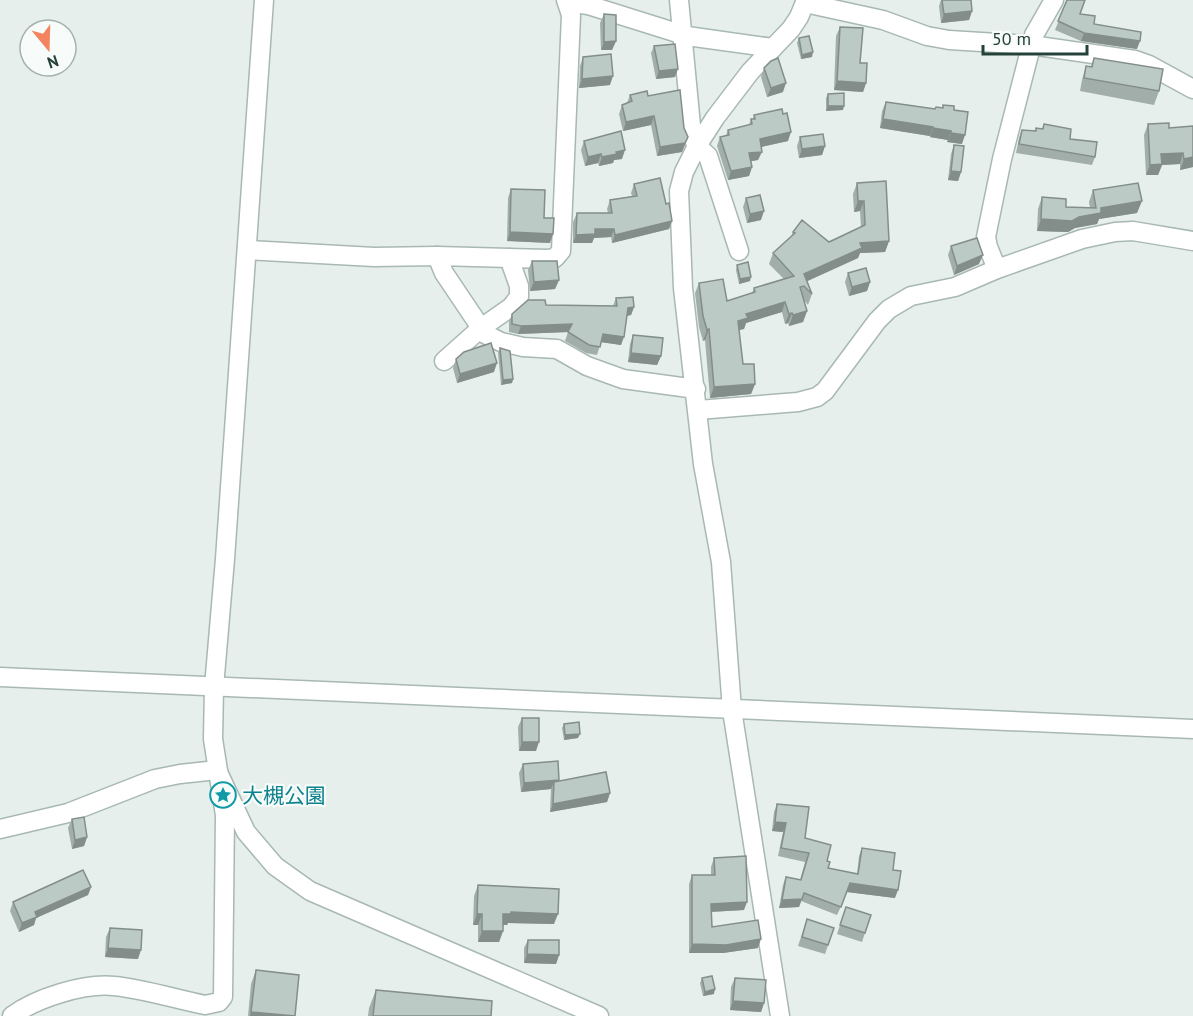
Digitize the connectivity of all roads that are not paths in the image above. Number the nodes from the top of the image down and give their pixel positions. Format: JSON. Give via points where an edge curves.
{"nodes":[{"id":1,"x":264,"y":0,"type":"edge"},
{"id":2,"x":679,"y":0,"type":"edge"},
{"id":3,"x":1054,"y":0,"type":"edge"},
{"id":4,"x":566,"y":1,"type":"edge"},
{"id":5,"x":805,"y":2,"type":"edge"},
{"id":6,"x":682,"y":35,"type":"junction"},
{"id":7,"x":1031,"y":45,"type":"junction"},
{"id":8,"x":773,"y":48,"type":"junction"},
{"id":9,"x":1193,"y":89,"type":"edge"},
{"id":10,"x":697,"y":146,"type":"junction"},
{"id":11,"x":1193,"y":241,"type":"edge"},
{"id":12,"x":247,"y":250,"type":"junction"},
{"id":13,"x":739,"y":251,"type":"dead end"},
{"id":14,"x":437,"y":256,"type":"junction"},
{"id":15,"x":509,"y":258,"type":"junction"},
{"id":16,"x":997,"y":269,"type":"junction"},
{"id":17,"x":481,"y":328,"type":"junction"},
{"id":18,"x":444,"y":361,"type":"dead end"},
{"id":19,"x":696,"y":389,"type":"junction"},
{"id":20,"x":698,"y":410,"type":"junction"},
{"id":21,"x":0,"y":677,"type":"edge"},
{"id":22,"x":214,"y":687,"type":"junction"},
{"id":23,"x":732,"y":710,"type":"junction"},
{"id":24,"x":1193,"y":729,"type":"edge"},
{"id":25,"x":217,"y":770,"type":"junction"},
{"id":26,"x":0,"y":829,"type":"edge"},
{"id":27,"x":224,"y":997,"type":"junction"},
{"id":28,"x":12,"y":1016,"type":"edge"},
{"id":29,"x":224,"y":1016,"type":"edge"},
{"id":30,"x":599,"y":1016,"type":"edge"},
{"id":31,"x":780,"y":1016,"type":"edge"}],
"edges":[{"from":1,"to":12,"type":"street"},
{"from":2,"to":6,"type":"street"},
{"from":3,"to":7,"type":"street"},
{"from":4,"to":6,"type":"street"},
{"from":4,"to":15,"type":"street","via":[[571,15],[561,251],[548,260]]},
{"from":5,"to":7,"type":"street","via":[[883,20],[927,36]]},
{"from":5,"to":8,"type":"street","via":[[795,23]]},
{"from":6,"to":8,"type":"street"},
{"from":6,"to":10,"type":"street","via":[[692,136]]},
{"from":7,"to":9,"type":"street","via":[[1135,60]]},
{"from":7,"to":16,"type":"street","via":[[986,237]]},
{"from":8,"to":10,"type":"street","via":[[750,72]]},
{"from":10,"to":13,"type":"street","via":[[708,156]]},
{"from":10,"to":19,"type":"street","via":[[679,191],[683,288]]},
{"from":11,"to":16,"type":"street","via":[[1115,231]]},
{"from":12,"to":14,"type":"street"},
{"from":12,"to":22,"type":"street"},
{"from":14,"to":15,"type":"street"},
{"from":14,"to":17,"type":"street"},
{"from":15,"to":17,"type":"street","via":[[519,297]]},
{"from":16,"to":20,"type":"street","via":[[955,287],[911,296],[890,309],[876,321],[818,397]]},
{"from":17,"to":18,"type":"street"},
{"from":17,"to":19,"type":"street","via":[[508,345],[557,350],[623,379]]},
{"from":19,"to":20,"type":"street"},
{"from":20,"to":23,"type":"street","via":[[703,464],[721,562]]},
{"from":21,"to":22,"type":"street"},
{"from":22,"to":23,"type":"street"},
{"from":22,"to":25,"type":"street"},
{"from":23,"to":24,"type":"street"},
{"from":23,"to":31,"type":"street"},
{"from":25,"to":26,"type":"street","via":[[156,779],[68,813]]},
{"from":25,"to":27,"type":"street","via":[[225,815]]},
{"from":25,"to":30,"type":"street","via":[[246,832],[275,866],[310,891]]},
{"from":27,"to":28,"type":"street","via":[[205,1005],[112,986],[88,987],[59,993]]},
{"from":27,"to":29,"type":"street"}]}
